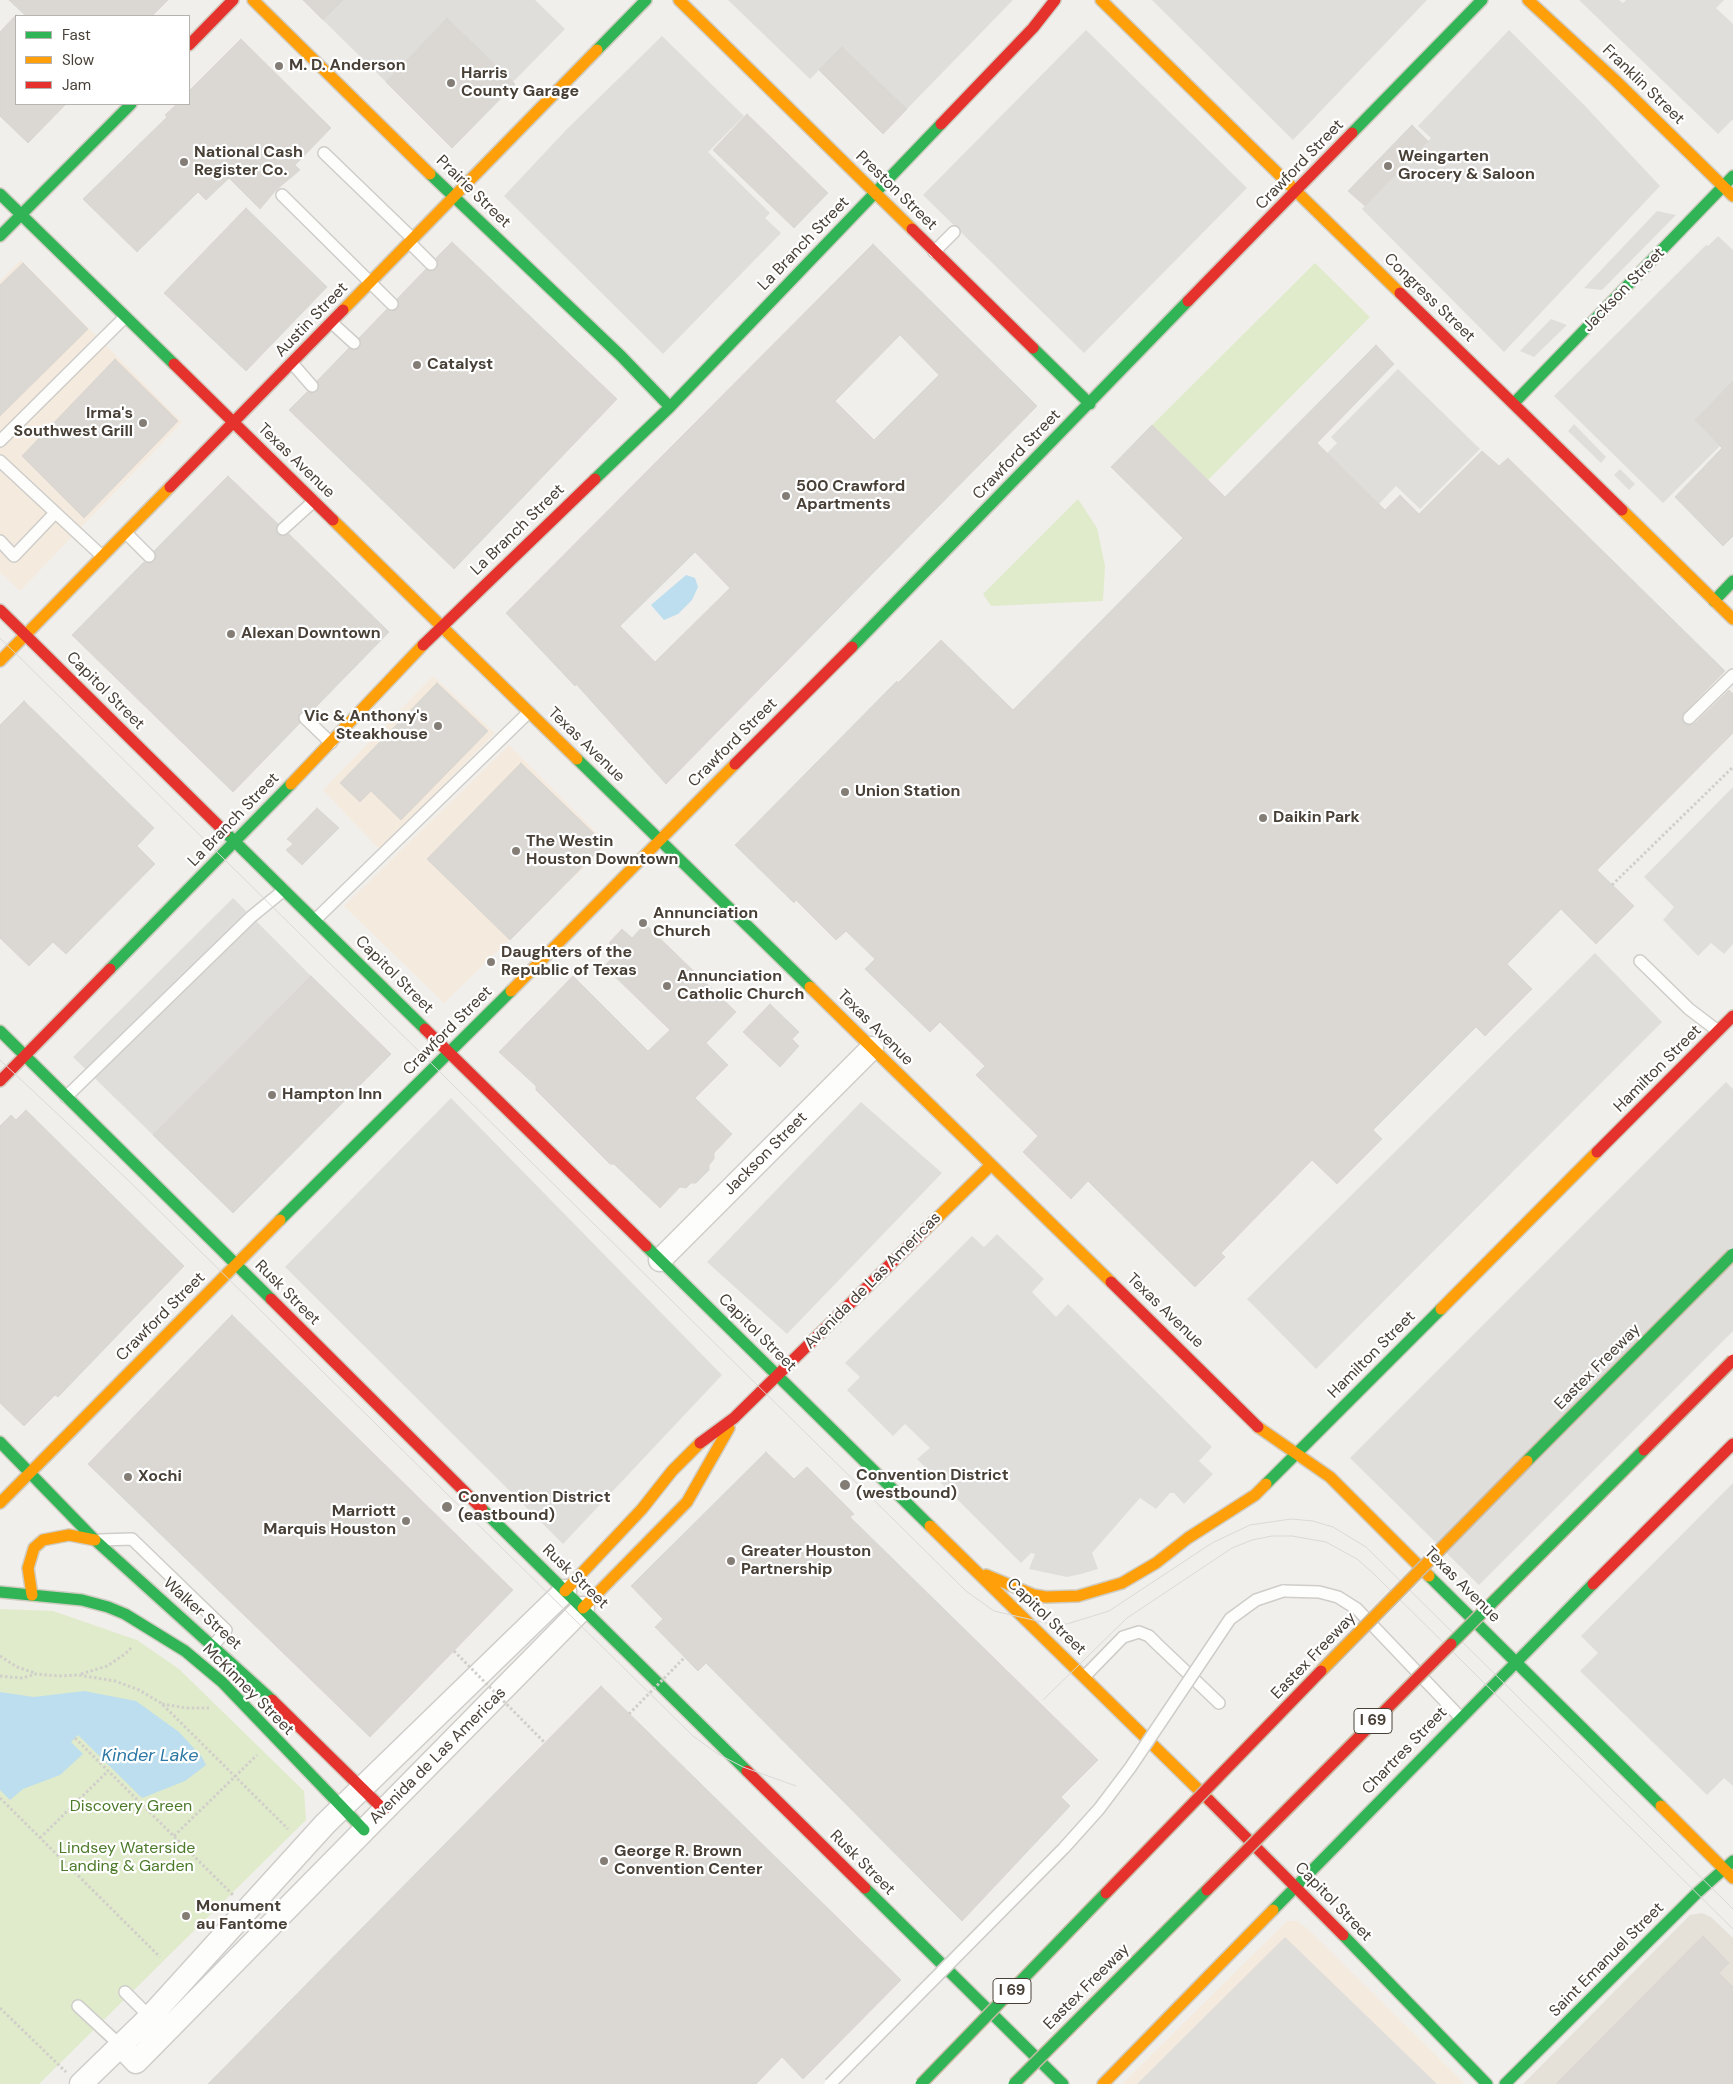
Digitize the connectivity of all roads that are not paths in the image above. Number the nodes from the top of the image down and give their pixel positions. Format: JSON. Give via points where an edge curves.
{"nodes":[{"id":1,"x":233,"y":0,"type":"edge"},
{"id":2,"x":253,"y":0,"type":"edge"},
{"id":3,"x":646,"y":0,"type":"edge"},
{"id":4,"x":679,"y":0,"type":"edge"},
{"id":5,"x":1055,"y":0,"type":"edge"},
{"id":6,"x":1101,"y":0,"type":"edge"},
{"id":7,"x":1482,"y":0,"type":"edge"},
{"id":8,"x":1528,"y":0,"type":"edge"},
{"id":9,"x":190,"y":44,"type":"edge"},
{"id":10,"x":130,"y":105,"type":"edge"},
{"id":11,"x":324,"y":153,"type":"dead end"},
{"id":12,"x":1733,"y":176,"type":"edge"},
{"id":13,"x":1723,"y":186,"type":"junction"},
{"id":14,"x":1296,"y":192,"type":"junction"},
{"id":15,"x":0,"y":194,"type":"edge"},
{"id":16,"x":875,"y":194,"type":"junction"},
{"id":17,"x":282,"y":195,"type":"dead end"},
{"id":18,"x":1733,"y":196,"type":"edge"},
{"id":19,"x":455,"y":197,"type":"junction"},
{"id":20,"x":21,"y":215,"type":"junction"},
{"id":21,"x":954,"y":232,"type":"dead end"},
{"id":22,"x":0,"y":236,"type":"edge"},
{"id":23,"x":412,"y":241,"type":"junction"},
{"id":24,"x":934,"y":252,"type":"junction"},
{"id":25,"x":431,"y":264,"type":"dead end"},
{"id":26,"x":370,"y":284,"type":"junction"},
{"id":27,"x":392,"y":304,"type":"dead end"},
{"id":28,"x":125,"y":317,"type":"junction"},
{"id":29,"x":332,"y":323,"type":"junction"},
{"id":30,"x":354,"y":343,"type":"dead end"},
{"id":31,"x":292,"y":364,"type":"junction"},
{"id":32,"x":312,"y":386,"type":"dead end"},
{"id":33,"x":1514,"y":403,"type":"junction"},
{"id":34,"x":1090,"y":404,"type":"junction"},
{"id":35,"x":670,"y":407,"type":"junction"},
{"id":36,"x":234,"y":423,"type":"junction"},
{"id":37,"x":0,"y":441,"type":"edge"},
{"id":38,"x":0,"y":461,"type":"edge"},
{"id":39,"x":314,"y":501,"type":"junction"},
{"id":40,"x":55,"y":513,"type":"junction"},
{"id":41,"x":283,"y":529,"type":"dead end"},
{"id":42,"x":126,"y":533,"type":"junction"},
{"id":43,"x":0,"y":541,"type":"edge"},
{"id":44,"x":102,"y":556,"type":"junction"},
{"id":45,"x":150,"y":556,"type":"dead end"},
{"id":46,"x":1733,"y":581,"type":"edge"},
{"id":47,"x":1714,"y":601,"type":"junction"},
{"id":48,"x":0,"y":610,"type":"edge"},
{"id":49,"x":1733,"y":620,"type":"edge"},
{"id":50,"x":441,"y":626,"type":"junction"},
{"id":51,"x":26,"y":635,"type":"junction"},
{"id":52,"x":0,"y":660,"type":"edge"},
{"id":53,"x":1733,"y":675,"type":"edge"},
{"id":54,"x":529,"y":712,"type":"junction"},
{"id":55,"x":305,"y":718,"type":"dead end"},
{"id":56,"x":1689,"y":718,"type":"dead end"},
{"id":57,"x":331,"y":743,"type":"junction"},
{"id":58,"x":659,"y":840,"type":"junction"},
{"id":59,"x":235,"y":842,"type":"junction"},
{"id":60,"x":284,"y":890,"type":"junction"},
{"id":61,"x":315,"y":920,"type":"junction"},
{"id":62,"x":1640,"y":961,"type":"dead end"},
{"id":63,"x":1733,"y":1016,"type":"edge"},
{"id":64,"x":0,"y":1031,"type":"edge"},
{"id":65,"x":1722,"y":1034,"type":"junction"},
{"id":66,"x":872,"y":1048,"type":"junction"},
{"id":67,"x":450,"y":1053,"type":"junction"},
{"id":68,"x":24,"y":1055,"type":"junction"},
{"id":69,"x":0,"y":1081,"type":"edge"},
{"id":70,"x":66,"y":1097,"type":"junction"},
{"id":71,"x":991,"y":1165,"type":"junction"},
{"id":72,"x":1733,"y":1254,"type":"edge"},
{"id":73,"x":660,"y":1260,"type":"junction"},
{"id":74,"x":235,"y":1264,"type":"junction"},
{"id":75,"x":1733,"y":1360,"type":"edge"},
{"id":76,"x":778,"y":1376,"type":"junction"},
{"id":77,"x":734,"y":1418,"type":"junction"},
{"id":78,"x":0,"y":1442,"type":"edge"},
{"id":79,"x":1733,"y":1444,"type":"edge"},
{"id":80,"x":1296,"y":1454,"type":"junction"},
{"id":81,"x":31,"y":1472,"type":"junction"},
{"id":82,"x":0,"y":1503,"type":"edge"},
{"id":83,"x":95,"y":1540,"type":"junction"},
{"id":84,"x":975,"y":1570,"type":"junction"},
{"id":85,"x":565,"y":1591,"type":"junction"},
{"id":86,"x":0,"y":1592,"type":"edge"},
{"id":87,"x":32,"y":1595,"type":"junction"},
{"id":88,"x":583,"y":1608,"type":"junction"},
{"id":89,"x":214,"y":1646,"type":"junction"},
{"id":90,"x":199,"y":1662,"type":"junction"},
{"id":91,"x":1516,"y":1662,"type":"junction"},
{"id":92,"x":1084,"y":1677,"type":"junction"},
{"id":93,"x":1219,"y":1703,"type":"dead end"},
{"id":94,"x":1461,"y":1718,"type":"junction"},
{"id":95,"x":362,"y":1788,"type":"junction"},
{"id":96,"x":342,"y":1808,"type":"junction"},
{"id":97,"x":384,"y":1810,"type":"junction"},
{"id":98,"x":364,"y":1830,"type":"junction"},
{"id":99,"x":1733,"y":1861,"type":"edge"},
{"id":100,"x":1724,"y":1870,"type":"junction"},
{"id":101,"x":1733,"y":1878,"type":"edge"},
{"id":102,"x":1296,"y":1886,"type":"junction"},
{"id":103,"x":125,"y":1992,"type":"dead end"},
{"id":104,"x":78,"y":2006,"type":"dead end"},
{"id":105,"x":150,"y":2017,"type":"junction"},
{"id":106,"x":121,"y":2046,"type":"junction"},
{"id":107,"x":77,"y":2081,"type":"edge"},
{"id":108,"x":830,"y":2084,"type":"edge"},
{"id":109,"x":921,"y":2084,"type":"edge"},
{"id":110,"x":1014,"y":2084,"type":"edge"},
{"id":111,"x":1063,"y":2084,"type":"edge"},
{"id":112,"x":1103,"y":2084,"type":"edge"},
{"id":113,"x":1487,"y":2084,"type":"edge"},
{"id":114,"x":1505,"y":2084,"type":"edge"}],
"edges":[{"from":1,"to":9,"type":"main road"},
{"from":2,"to":19,"type":"main road","name":"Prairie Street"},
{"from":3,"to":19,"type":"main road","name":"Austin Street"},
{"from":4,"to":16,"type":"main road","name":"Preston Street"},
{"from":5,"to":16,"type":"main road","name":"La Branch Street"},
{"from":6,"to":14,"type":"main road","name":"Congress Street"},
{"from":7,"to":14,"type":"main road","name":"Crawford Street"},
{"from":8,"to":13,"type":"main road","name":"Franklin Street"},
{"from":10,"to":20,"type":"main road"},
{"from":11,"to":23,"type":"lane"},
{"from":12,"to":13,"type":"main road","name":"Jackson Street"},
{"from":13,"to":18,"type":"main road","name":"Franklin Street"},
{"from":13,"to":33,"type":"main road","name":"Jackson Street"},
{"from":14,"to":33,"type":"main road","name":"Congress Street"},
{"from":14,"to":34,"type":"main road","name":"Crawford Street"},
{"from":15,"to":20,"type":"main road","name":"Texas Avenue"},
{"from":16,"to":24,"type":"main road","name":"Preston Street"},
{"from":16,"to":35,"type":"main road","name":"La Branch Street"},
{"from":17,"to":26,"type":"lane"},
{"from":19,"to":23,"type":"main road","name":"Austin Street"},
{"from":19,"to":35,"type":"main road","name":"Prairie Street"},
{"from":20,"to":22,"type":"main road"},
{"from":20,"to":28,"type":"main road","name":"Texas Avenue"},
{"from":21,"to":24,"type":"lane"},
{"from":23,"to":25,"type":"lane"},
{"from":23,"to":26,"type":"main road","name":"Austin Street"},
{"from":24,"to":34,"type":"main road","name":"Preston Street"},
{"from":26,"to":27,"type":"lane"},
{"from":26,"to":29,"type":"main road","name":"Austin Street"},
{"from":28,"to":36,"type":"main road","name":"Texas Avenue"},
{"from":28,"to":37,"type":"lane"},
{"from":29,"to":30,"type":"lane"},
{"from":29,"to":31,"type":"main road","name":"Austin Street"},
{"from":31,"to":32,"type":"lane"},
{"from":31,"to":36,"type":"main road","name":"Austin Street"},
{"from":33,"to":47,"type":"main road","name":"Congress Street"},
{"from":34,"to":58,"type":"main road","name":"Crawford Street"},
{"from":35,"to":50,"type":"main road","name":"La Branch Street"},
{"from":36,"to":39,"type":"main road","name":"Texas Avenue"},
{"from":36,"to":42,"type":"main road","name":"Austin Street"},
{"from":38,"to":40,"type":"lane"},
{"from":39,"to":41,"type":"lane"},
{"from":39,"to":50,"type":"main road","name":"Texas Avenue"},
{"from":40,"to":43,"type":"lane","via":[[14,556]]},
{"from":40,"to":44,"type":"lane"},
{"from":42,"to":44,"type":"main road","name":"Austin Street"},
{"from":42,"to":45,"type":"lane"},
{"from":44,"to":51,"type":"main road","name":"Austin Street"},
{"from":46,"to":47,"type":"main road"},
{"from":47,"to":49,"type":"main road","name":"Congress Street"},
{"from":48,"to":51,"type":"main road","name":"Capitol Street"},
{"from":50,"to":54,"type":"main road","name":"Texas Avenue"},
{"from":50,"to":57,"type":"main road","name":"La Branch Street"},
{"from":51,"to":52,"type":"main road","name":"Austin Street"},
{"from":51,"to":59,"type":"main road","name":"Capitol Street"},
{"from":53,"to":56,"type":"lane"},
{"from":54,"to":58,"type":"main road","name":"Texas Avenue"},
{"from":54,"to":61,"type":"lane"},
{"from":55,"to":57,"type":"lane"},
{"from":57,"to":59,"type":"main road","name":"La Branch Street"},
{"from":58,"to":66,"type":"main road","name":"Texas Avenue"},
{"from":58,"to":67,"type":"main road","name":"Crawford Street"},
{"from":59,"to":60,"type":"main road","name":"Capitol Street"},
{"from":59,"to":68,"type":"main road","name":"La Branch Street"},
{"from":60,"to":61,"type":"main road","name":"Capitol Street"},
{"from":60,"to":70,"type":"lane","via":[[251,917]]},
{"from":61,"to":67,"type":"main road","name":"Capitol Street"},
{"from":62,"to":65,"type":"lane","via":[[1689,1009]]},
{"from":63,"to":65,"type":"main road","name":"Hamilton Street"},
{"from":64,"to":68,"type":"main road","name":"Rusk Street"},
{"from":65,"to":80,"type":"main road","name":"Hamilton Street"},
{"from":66,"to":71,"type":"main road","name":"Texas Avenue"},
{"from":66,"to":73,"type":"street","name":"Jackson Street"},
{"from":67,"to":73,"type":"main road","name":"Capitol Street"},
{"from":67,"to":74,"type":"main road","name":"Crawford Street"},
{"from":68,"to":69,"type":"main road","name":"La Branch Street"},
{"from":68,"to":70,"type":"main road","name":"Rusk Street"},
{"from":70,"to":74,"type":"main road","name":"Rusk Street"},
{"from":71,"to":76,"type":"main road","name":"Avenida de Las Americas"},
{"from":71,"to":80,"type":"main road","name":"Texas Avenue","via":[[1266,1434]]},
{"from":72,"to":109,"type":"main road","name":"Eastex Freeway","number":"I 69","bridge":true,"via":[[1459,1529]]},
{"from":73,"to":76,"type":"main road","name":"Capitol Street"},
{"from":74,"to":81,"type":"main road","name":"Crawford Street"},
{"from":74,"to":85,"type":"main road","name":"Rusk Street"},
{"from":75,"to":110,"type":"main road","name":"Eastex Freeway","number":"I 69","bridge":true},
{"from":76,"to":77,"type":"main road","name":"Avenida de Las Americas"},
{"from":76,"to":84,"type":"main road","name":"Capitol Street"},
{"from":77,"to":85,"type":"main road","name":"Avenida de Las Americas","via":[[709,1435],[672,1471],[642,1509]]},
{"from":77,"to":88,"type":"main road","name":"Avenida de Las Americas","via":[[687,1502]]},
{"from":78,"to":81,"type":"main road","name":"Walker Street"},
{"from":79,"to":91,"type":"main road","name":"Chartres Street"},
{"from":80,"to":84,"type":"main road","name":"Hamilton Street","via":[[1255,1495],[1122,1583],[1078,1596],[1046,1597]]},
{"from":80,"to":91,"type":"main road","name":"Texas Avenue","via":[[1330,1476]]},
{"from":81,"to":82,"type":"main road","name":"Crawford Street"},
{"from":81,"to":83,"type":"main road","name":"Walker Street"},
{"from":83,"to":87,"type":"main road","via":[[70,1535],[43,1540],[34,1548],[28,1568]]},
{"from":83,"to":89,"type":"main road","name":"Walker Street"},
{"from":83,"to":89,"type":"lane","via":[[132,1539],[226,1630]]},
{"from":84,"to":92,"type":"main road","name":"Capitol Street"},
{"from":85,"to":88,"type":"main road","name":"Rusk Street"},
{"from":85,"to":95,"type":"street","name":"Avenida de Las Americas"},
{"from":86,"to":87,"type":"main road","name":"McKinney Street"},
{"from":87,"to":90,"type":"main road","name":"McKinney Street","via":[[82,1600],[125,1614]]},
{"from":88,"to":97,"type":"street","name":"Avenida de Las Americas"},
{"from":88,"to":111,"type":"main road","name":"Rusk Street"},
{"from":89,"to":90,"type":"main road"},
{"from":89,"to":95,"type":"main road","name":"Walker Street"},
{"from":90,"to":96,"type":"main road","name":"McKinney Street"},
{"from":91,"to":94,"type":"main road","name":"Chartres Street"},
{"from":91,"to":100,"type":"main road","name":"Texas Avenue"},
{"from":92,"to":93,"type":"lane","via":[[1123,1637],[1139,1632],[1149,1636]]},
{"from":92,"to":102,"type":"main road","name":"Capitol Street"},
{"from":94,"to":102,"type":"main road","name":"Chartres Street"},
{"from":94,"to":108,"type":"lane","bridge":true,"via":[[1357,1609],[1338,1597],[1319,1592],[1283,1591],[1256,1600],[1230,1619],[1099,1809]]},
{"from":95,"to":96,"type":"street","name":"Avenida de Las Americas"},
{"from":95,"to":97,"type":"main road","name":"Walker Street"},
{"from":96,"to":98,"type":"main road","name":"McKinney Street"},
{"from":96,"to":105,"type":"street","name":"Avenida de Las Americas"},
{"from":97,"to":98,"type":"street","name":"Avenida de Las Americas"},
{"from":98,"to":106,"type":"street","name":"Avenida de Las Americas","via":[[136,2062]]},
{"from":99,"to":100,"type":"main road","name":"Saint Emanuel Street"},
{"from":100,"to":101,"type":"main road","name":"Texas Avenue"},
{"from":100,"to":114,"type":"main road","name":"Saint Emanuel Street"},
{"from":102,"to":112,"type":"main road","name":"Chartres Street"},
{"from":102,"to":113,"type":"main road","name":"Capitol Street"},
{"from":103,"to":105,"type":"lane"},
{"from":104,"to":106,"type":"lane"},
{"from":105,"to":106,"type":"street","name":"Avenida de Las Americas"},
{"from":106,"to":107,"type":"street","name":"Avenida de Las Americas"}]}
